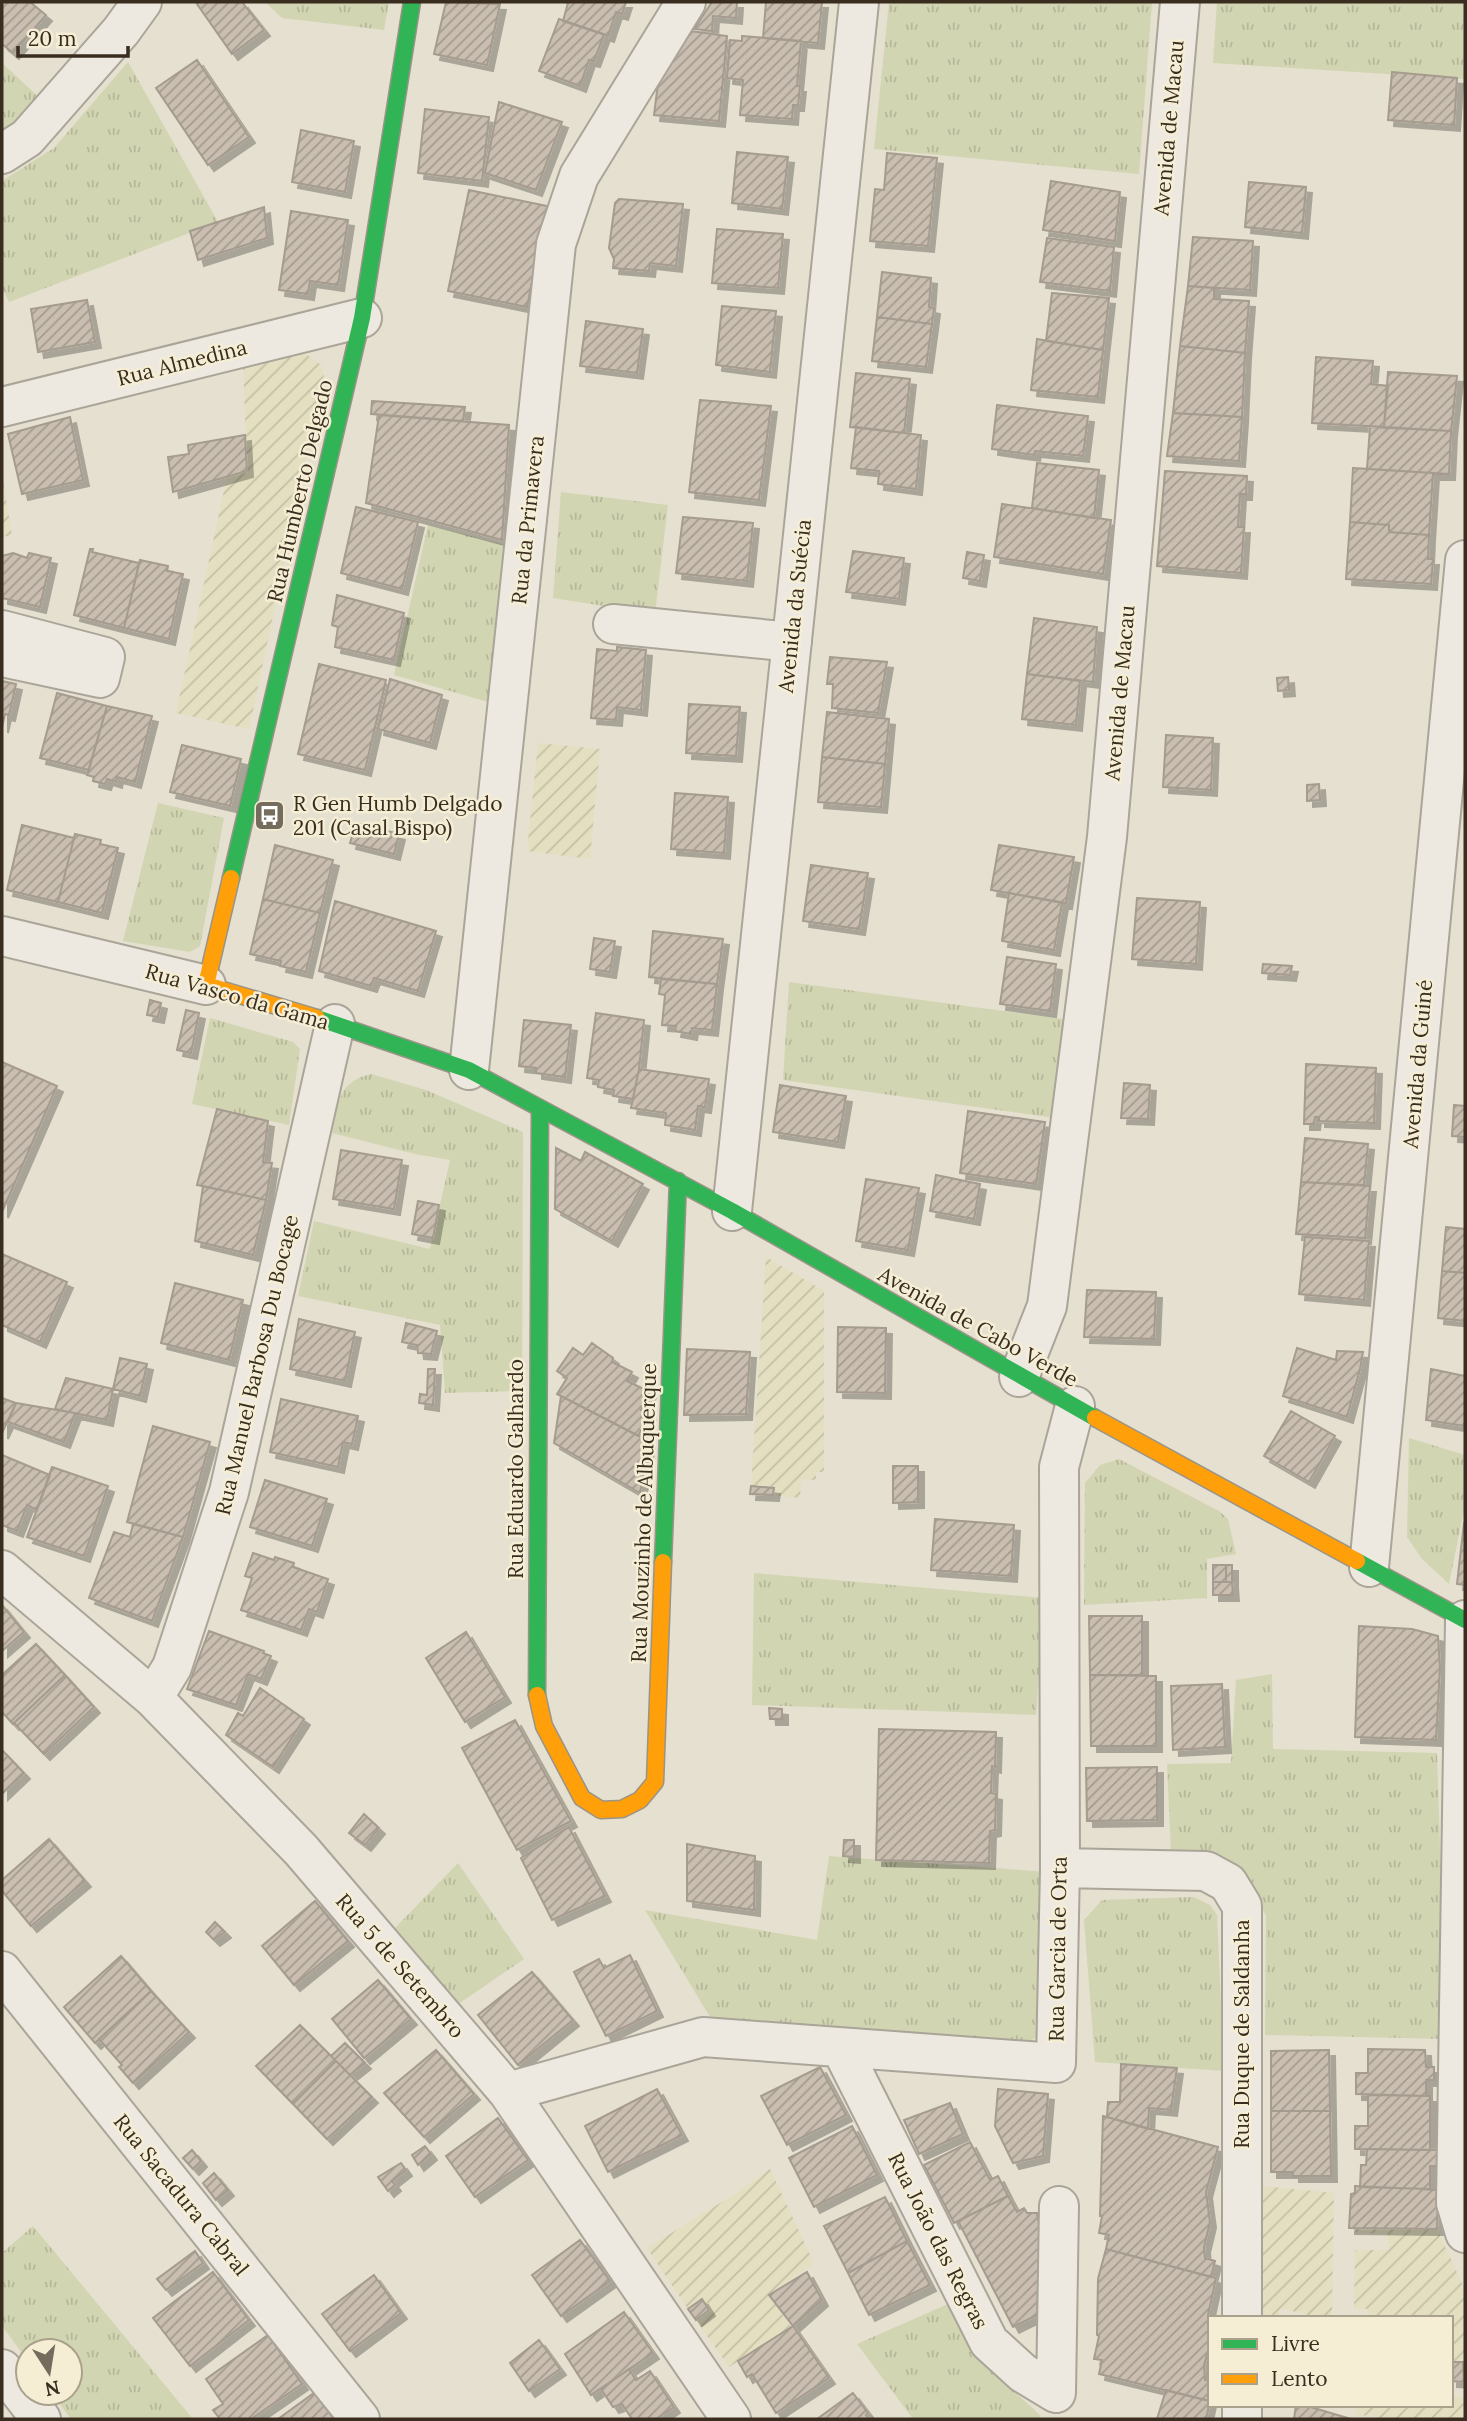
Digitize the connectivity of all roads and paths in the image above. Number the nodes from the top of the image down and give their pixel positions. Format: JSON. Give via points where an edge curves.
{"nodes":[{"id":1,"x":142,"y":2,"type":"edge"},
{"id":2,"x":412,"y":2,"type":"edge"},
{"id":3,"x":686,"y":2,"type":"edge"},
{"id":4,"x":859,"y":2,"type":"edge"},
{"id":5,"x":1180,"y":2,"type":"edge"},
{"id":6,"x":2,"y":154,"type":"edge"},
{"id":7,"x":362,"y":318,"type":"junction"},
{"id":8,"x":2,"y":407,"type":"edge"},
{"id":9,"x":1465,"y":560,"type":"edge"},
{"id":10,"x":614,"y":624,"type":"dead end"},
{"id":11,"x":2,"y":630,"type":"edge"},
{"id":12,"x":792,"y":642,"type":"junction"},
{"id":13,"x":2,"y":657,"type":"edge"},
{"id":14,"x":2,"y":936,"type":"edge"},
{"id":15,"x":206,"y":985,"type":"junction"},
{"id":16,"x":335,"y":1024,"type":"junction"},
{"id":17,"x":469,"y":1070,"type":"junction"},
{"id":18,"x":540,"y":1108,"type":"junction"},
{"id":19,"x":678,"y":1181,"type":"junction"},
{"id":20,"x":732,"y":1211,"type":"junction"},
{"id":21,"x":1019,"y":1377,"type":"junction"},
{"id":22,"x":1075,"y":1406,"type":"junction"},
{"id":23,"x":1369,"y":1567,"type":"junction"},
{"id":24,"x":2,"y":1570,"type":"edge"},
{"id":25,"x":1465,"y":1620,"type":"edge"},
{"id":26,"x":153,"y":1698,"type":"junction"},
{"id":27,"x":601,"y":1810,"type":"joint"},
{"id":28,"x":1060,"y":1868,"type":"junction"},
{"id":29,"x":2,"y":1971,"type":"edge"},
{"id":30,"x":841,"y":2048,"type":"junction"},
{"id":31,"x":508,"y":2092,"type":"junction"},
{"id":32,"x":1059,"y":2206,"type":"dead end"},
{"id":33,"x":1465,"y":2233,"type":"edge"},
{"id":34,"x":1242,"y":2316,"type":"edge"},
{"id":35,"x":2,"y":2369,"type":"edge"},
{"id":36,"x":41,"y":2419,"type":"edge"},
{"id":37,"x":360,"y":2419,"type":"edge"},
{"id":38,"x":731,"y":2419,"type":"edge"}],
"edges":[{"from":1,"to":6,"type":"street","via":[[27,138]]},
{"from":2,"to":7,"type":"street","name":"Rua Humberto Delgado"},
{"from":3,"to":17,"type":"street","name":"Rua da Primavera","via":[[579,176],[556,244]]},
{"from":4,"to":12,"type":"street","name":"Avenida da Suécia"},
{"from":5,"to":21,"type":"street","name":"Avenida de Macau","via":[[1107,837],[1047,1306]]},
{"from":7,"to":8,"type":"street","name":"Rua Almedina"},
{"from":7,"to":15,"type":"street","name":"Rua Humberto Delgado"},
{"from":9,"to":23,"type":"street","name":"Avenida da Guiné"},
{"from":10,"to":12,"type":"street"},
{"from":11,"to":13,"type":"street","via":[[105,657],[100,678]]},
{"from":12,"to":20,"type":"street","name":"Avenida da Suécia"},
{"from":14,"to":15,"type":"street","name":"Rua Vasco da Gama"},
{"from":15,"to":16,"type":"street","name":"Rua Vasco da Gama"},
{"from":16,"to":17,"type":"street","name":"Rua Vasco da Gama"},
{"from":16,"to":26,"type":"street","name":"Rua Manuel Barbosa Du Bocage","via":[[229,1492],[172,1667]]},
{"from":17,"to":18,"type":"street","name":"Avenida de Cabo Verde"},
{"from":18,"to":19,"type":"street","name":"Avenida de Cabo Verde"},
{"from":18,"to":27,"type":"street","name":"Rua Eduardo Galhardo","via":[[536,1691],[544,1726],[582,1798]]},
{"from":19,"to":20,"type":"street","name":"Avenida de Cabo Verde"},
{"from":19,"to":27,"type":"street","name":"Rua Mouzinho de Albuquerque","via":[[654,1782],[640,1800],[622,1809]]},
{"from":20,"to":21,"type":"street","name":"Avenida de Cabo Verde"},
{"from":21,"to":22,"type":"street","name":"Avenida de Cabo Verde"},
{"from":22,"to":23,"type":"street","name":"Avenida de Cabo Verde"},
{"from":22,"to":28,"type":"street","name":"Rua Garcia de Orta","via":[[1059,1467]]},
{"from":23,"to":25,"type":"street","name":"Avenida de Cabo Verde"},
{"from":24,"to":26,"type":"street","name":"Rua 5 de Setembro"},
{"from":25,"to":33,"type":"street","via":[[1455,2203]]},
{"from":26,"to":31,"type":"street","name":"Rua 5 de Setembro","via":[[301,1850]]},
{"from":28,"to":30,"type":"street","name":"Rua Garcia de Orta","via":[[1056,2063]]},
{"from":28,"to":34,"type":"street","name":"Rua Duque de Saldanha","via":[[1206,1871],[1228,1883],[1242,1906]]},
{"from":29,"to":37,"type":"street","name":"Rua Sacadura Cabral"},
{"from":30,"to":31,"type":"street","name":"Rua Garcia de Orta","via":[[703,2036]]},
{"from":30,"to":32,"type":"street","name":"Rua João das Regras","via":[[989,2342],[1023,2373],[1056,2393]]},
{"from":31,"to":38,"type":"street","name":"Rua 5 de Setembro"},
{"from":35,"to":36,"type":"street"}]}
